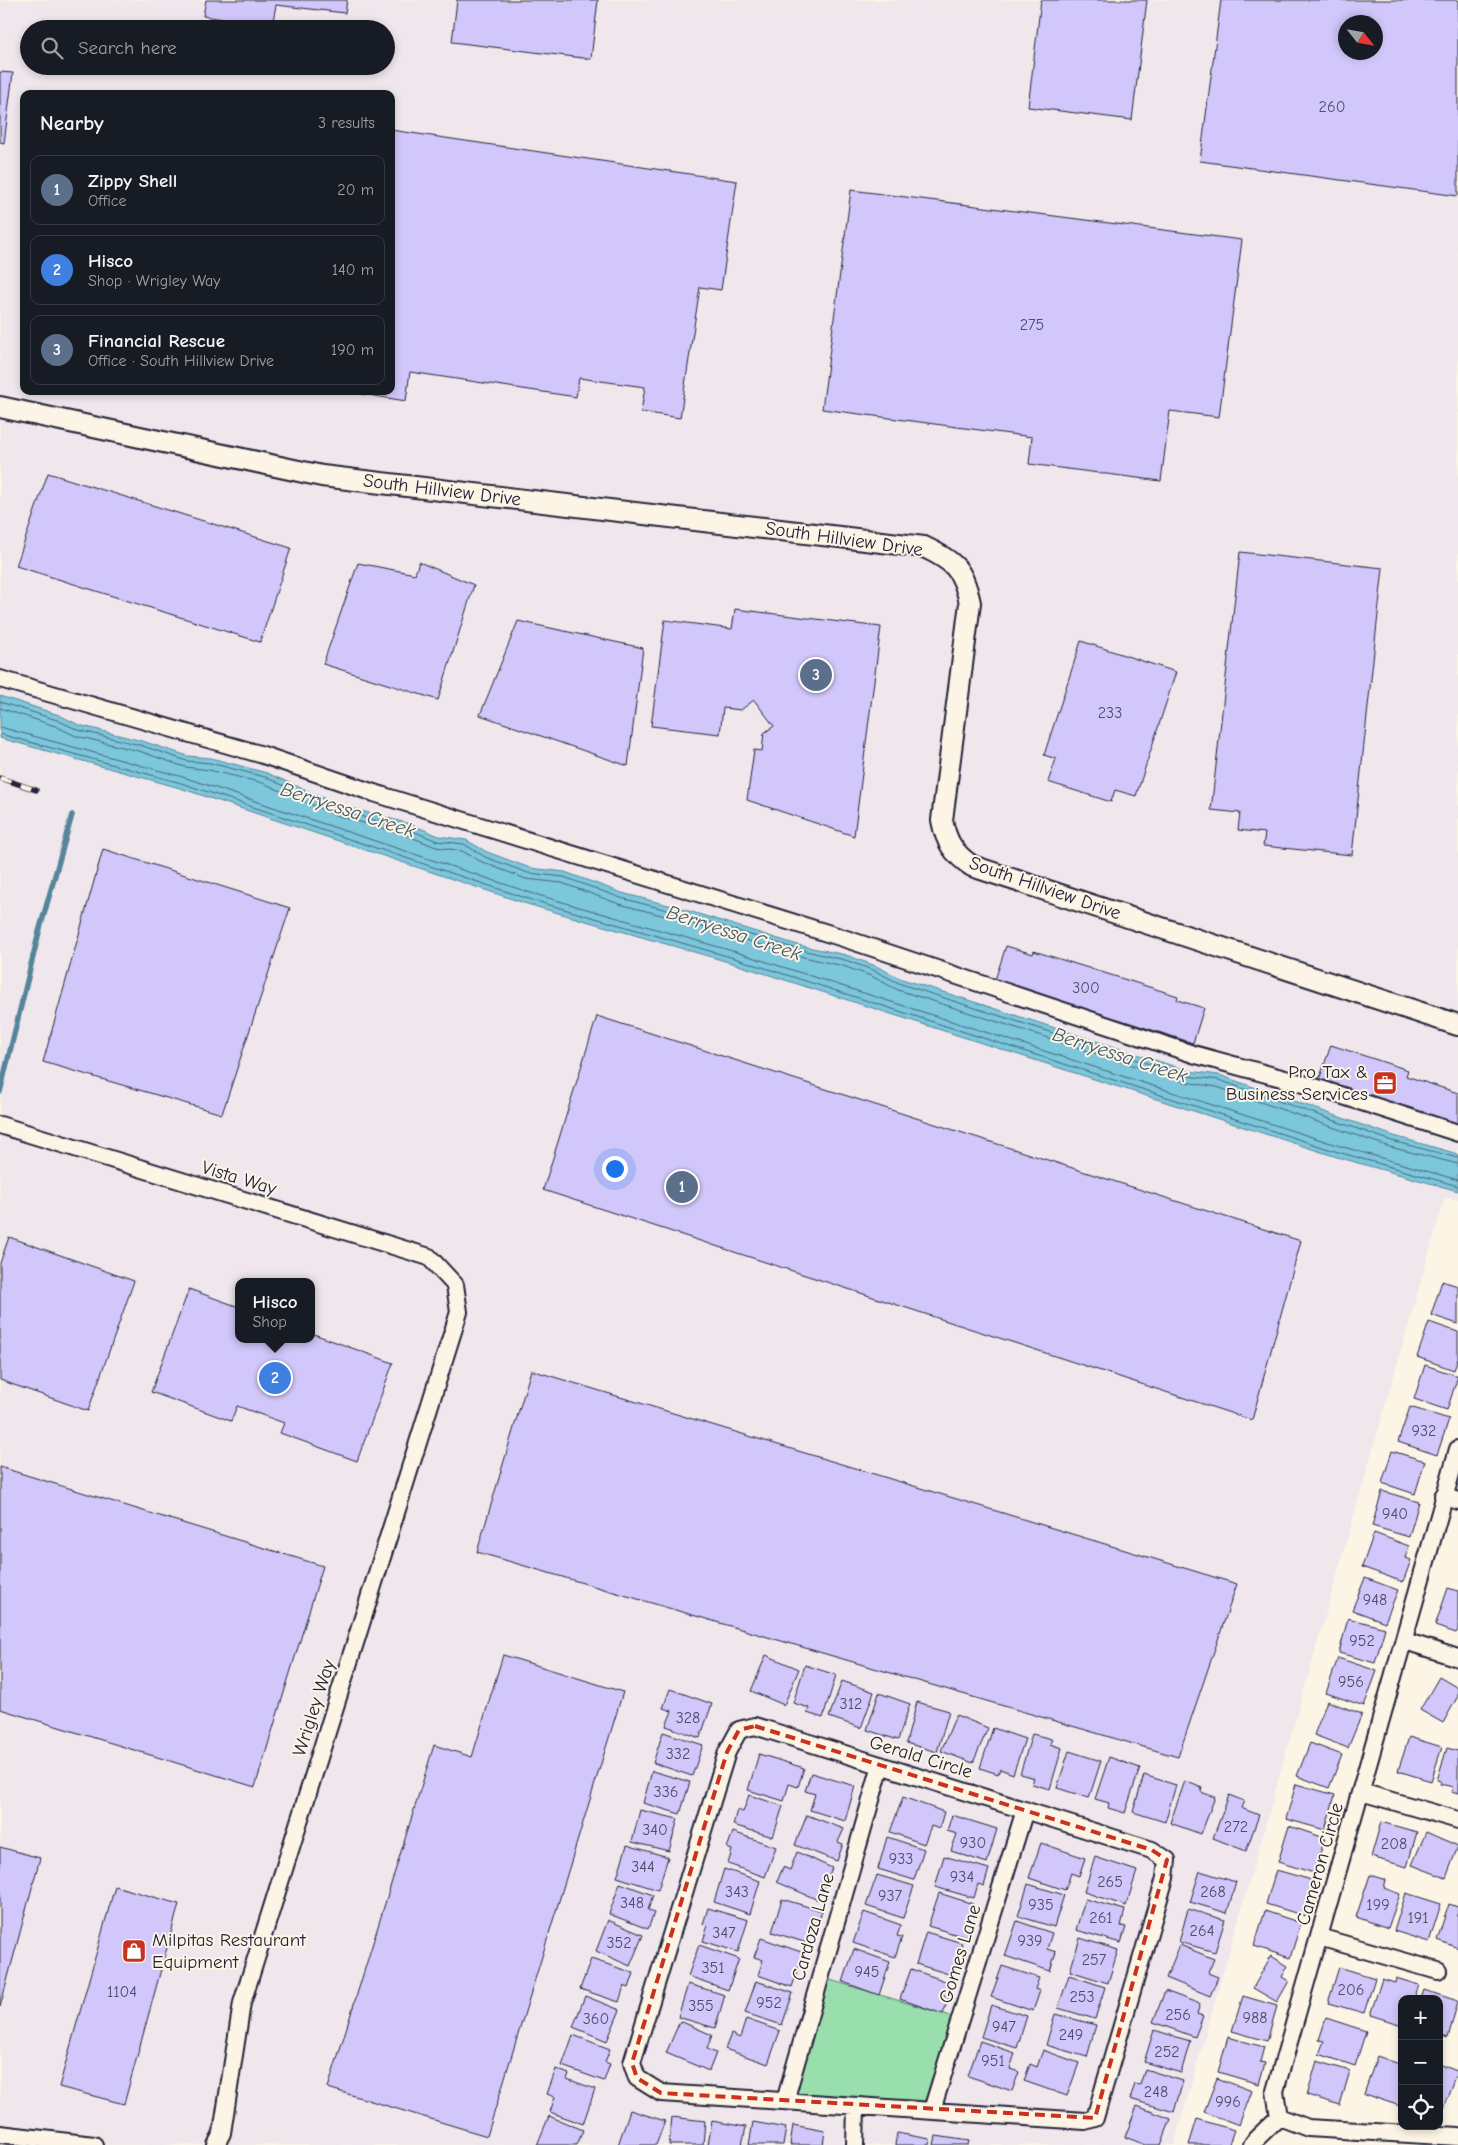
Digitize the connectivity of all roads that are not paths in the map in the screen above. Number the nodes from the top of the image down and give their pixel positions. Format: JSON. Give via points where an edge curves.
{"nodes":[{"id":1,"x":0,"y":407,"type":"edge"},
{"id":2,"x":0,"y":679,"type":"edge"},
{"id":3,"x":1458,"y":1025,"type":"edge"},
{"id":4,"x":0,"y":1125,"type":"edge"},
{"id":5,"x":1458,"y":1133,"type":"edge"},
{"id":6,"x":455,"y":1285,"type":"joint"},
{"id":7,"x":1458,"y":1449,"type":"edge"},
{"id":8,"x":1451,"y":1499,"type":"edge"},
{"id":9,"x":1405,"y":1641,"type":"junction"},
{"id":10,"x":1458,"y":1658,"type":"edge"},
{"id":11,"x":881,"y":1765,"type":"junction"},
{"id":12,"x":1361,"y":1792,"type":"junction"},
{"id":13,"x":1025,"y":1810,"type":"junction"},
{"id":14,"x":1458,"y":1820,"type":"edge"},
{"id":15,"x":1319,"y":1938,"type":"junction"},
{"id":16,"x":1438,"y":1971,"type":"dead end"},
{"id":17,"x":785,"y":2101,"type":"junction"},
{"id":18,"x":856,"y":2106,"type":"junction"},
{"id":19,"x":932,"y":2110,"type":"junction"},
{"id":20,"x":1278,"y":2117,"type":"junction"},
{"id":21,"x":0,"y":2134,"type":"edge"},
{"id":22,"x":1458,"y":2137,"type":"edge"},
{"id":23,"x":94,"y":2145,"type":"edge"},
{"id":24,"x":216,"y":2145,"type":"edge"},
{"id":25,"x":855,"y":2145,"type":"edge"},
{"id":26,"x":1252,"y":2145,"type":"edge"}],
"edges":[{"from":1,"to":3,"type":"street","name":"South Hillview Drive","via":[[322,476],[924,547],[944,556],[957,568],[966,582],[970,603],[942,820],[944,834],[960,857],[972,866]]},
{"from":2,"to":5,"type":"street","via":[[263,755],[374,793],[849,940],[1193,1054],[1318,1088]]},
{"from":4,"to":6,"type":"street","name":"Vista Way","via":[[429,1257]]},
{"from":6,"to":24,"type":"street","name":"Wrigley Way","via":[[460,1312],[242,2003],[222,2133]]},
{"from":7,"to":8,"type":"street","name":"Cameron Circle"},
{"from":8,"to":9,"type":"street","name":"Cameron Circle"},
{"from":9,"to":10,"type":"street"},
{"from":9,"to":12,"type":"street","name":"Cameron Circle"},
{"from":11,"to":13,"type":"street","name":"Gerald Circle"},
{"from":11,"to":17,"type":"street","name":"Cardoza Lane"},
{"from":11,"to":17,"type":"street","name":"Gerald Circle","via":[[755,1726],[739,1730],[727,1752],[632,2063],[637,2078],[661,2093]]},
{"from":12,"to":14,"type":"street"},
{"from":12,"to":15,"type":"street","name":"Cameron Circle"},
{"from":13,"to":19,"type":"street","name":"Gomes Lane"},
{"from":13,"to":19,"type":"street","name":"Gerald Circle","via":[[1152,1850],[1167,1860],[1165,1878],[1098,2108],[1094,2118],[1085,2121]]},
{"from":15,"to":16,"type":"street"},
{"from":15,"to":20,"type":"street","name":"Cameron Circle","via":[[1275,2091]]},
{"from":17,"to":18,"type":"street","name":"Gerald Circle"},
{"from":18,"to":19,"type":"street","name":"Gerald Circle"},
{"from":18,"to":25,"type":"street"},
{"from":20,"to":22,"type":"street","via":[[1308,2128]]},
{"from":20,"to":26,"type":"street"},
{"from":21,"to":23,"type":"street"}]}
